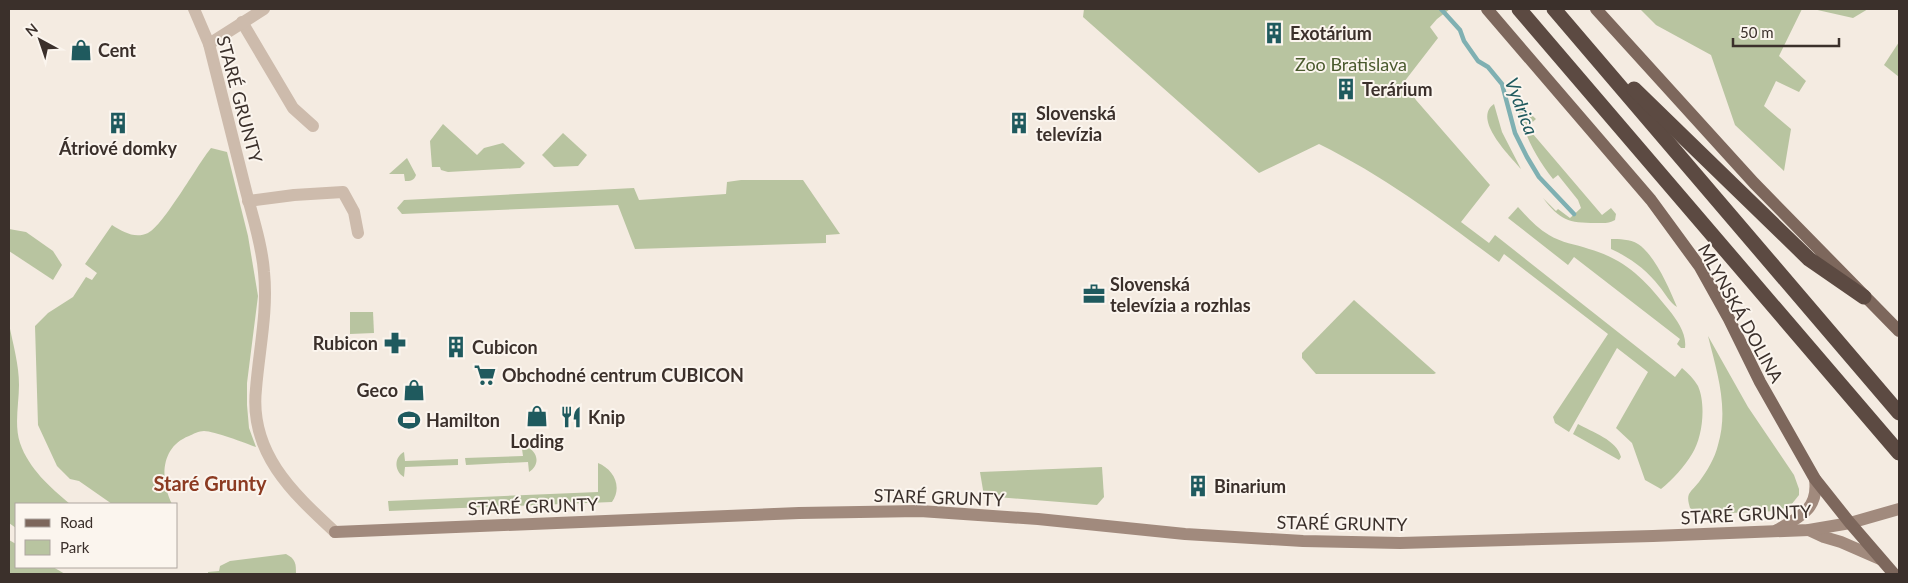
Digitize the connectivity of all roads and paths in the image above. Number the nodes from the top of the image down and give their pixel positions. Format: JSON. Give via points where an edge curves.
{"nodes":[{"id":1,"x":194,"y":9,"type":"edge"},
{"id":2,"x":264,"y":9,"type":"edge"},
{"id":3,"x":1487,"y":9,"type":"edge"},
{"id":4,"x":1519,"y":9,"type":"edge"},
{"id":5,"x":1554,"y":9,"type":"edge"},
{"id":6,"x":1596,"y":9,"type":"edge"},
{"id":7,"x":242,"y":22,"type":"junction"},
{"id":8,"x":1565,"y":22,"type":"junction"},
{"id":9,"x":209,"y":44,"type":"junction"},
{"id":10,"x":313,"y":126,"type":"dead end"},
{"id":11,"x":248,"y":201,"type":"junction"},
{"id":12,"x":358,"y":233,"type":"dead end"},
{"id":13,"x":1864,"y":297,"type":"junction"},
{"id":14,"x":1899,"y":331,"type":"edge"},
{"id":15,"x":1899,"y":413,"type":"edge"},
{"id":16,"x":1899,"y":452,"type":"edge"},
{"id":17,"x":1815,"y":479,"type":"junction"},
{"id":18,"x":1899,"y":509,"type":"edge"},
{"id":19,"x":1850,"y":523,"type":"junction"},
{"id":20,"x":1809,"y":530,"type":"junction"},
{"id":21,"x":1775,"y":532,"type":"junction"},
{"id":22,"x":1880,"y":559,"type":"junction"},
{"id":23,"x":1894,"y":574,"type":"edge"}],
"edges":[{"from":1,"to":9,"type":"street","name":"STARÉ GRUNTY"},
{"from":2,"to":7,"type":"street"},
{"from":3,"to":17,"type":"main road","name":"MLYNSKÁ DOLINA","via":[[1651,200],[1700,268]]},
{"from":4,"to":16,"type":"highway"},
{"from":5,"to":8,"type":"highway"},
{"from":6,"to":13,"type":"main road","via":[[1754,183]]},
{"from":7,"to":9,"type":"street"},
{"from":7,"to":10,"type":"street","via":[[293,108]]},
{"from":8,"to":13,"type":"highway","via":[[1809,259]]},
{"from":8,"to":15,"type":"highway"},
{"from":9,"to":11,"type":"street","name":"STARÉ GRUNTY"},
{"from":11,"to":12,"type":"street","via":[[343,192],[354,212]]},
{"from":11,"to":21,"type":"street","name":"STARÉ GRUNTY","via":[[260,247],[265,288],[255,391],[257,427],[283,479],[298,498],[335,532],[920,511],[1304,541],[1400,543]]},
{"from":13,"to":14,"type":"main road"},
{"from":17,"to":19,"type":"main road","name":"MLYNSKÁ DOLINA"},
{"from":17,"to":21,"type":"street","via":[[1817,492],[1810,506],[1800,517]]},
{"from":18,"to":19,"type":"street","name":"STARÉ GRUNTY"},
{"from":19,"to":20,"type":"street","name":"STARÉ GRUNTY"},
{"from":19,"to":22,"type":"main road","name":"MLYNSKÁ DOLINA"},
{"from":20,"to":21,"type":"street","name":"STARÉ GRUNTY"},
{"from":20,"to":22,"type":"street"},
{"from":22,"to":23,"type":"main road","name":"MLYNSKÁ DOLINA"}]}
